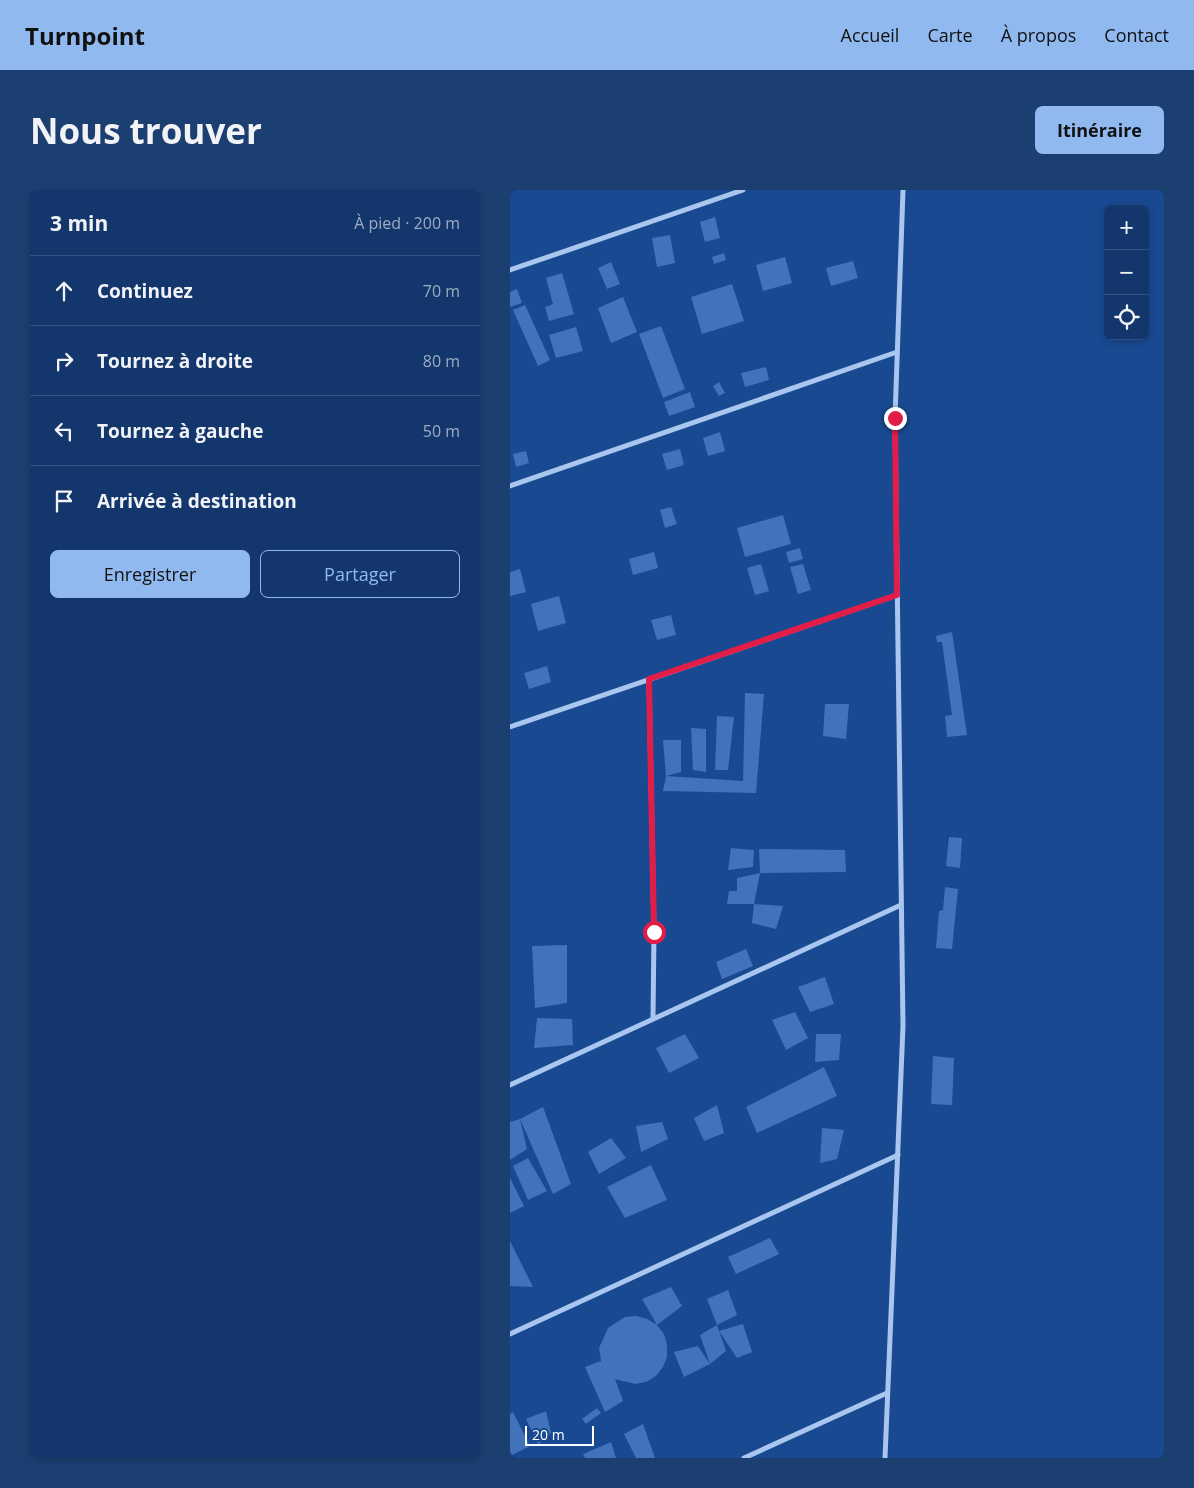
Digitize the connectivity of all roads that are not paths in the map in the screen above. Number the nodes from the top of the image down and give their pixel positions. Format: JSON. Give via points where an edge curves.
{"nodes":[{"id":1,"x":743,"y":190,"type":"edge"},
{"id":2,"x":903,"y":190,"type":"edge"},
{"id":3,"x":510,"y":270,"type":"edge"},
{"id":4,"x":897,"y":352,"type":"junction"},
{"id":5,"x":510,"y":486,"type":"edge"},
{"id":6,"x":897,"y":595,"type":"junction"},
{"id":7,"x":649,"y":679,"type":"junction"},
{"id":8,"x":510,"y":727,"type":"edge"},
{"id":9,"x":901,"y":905,"type":"junction"},
{"id":10,"x":653,"y":1019,"type":"junction"},
{"id":11,"x":510,"y":1085,"type":"edge"},
{"id":12,"x":898,"y":1155,"type":"junction"},
{"id":13,"x":510,"y":1334,"type":"edge"},
{"id":14,"x":887,"y":1393,"type":"junction"},
{"id":15,"x":744,"y":1458,"type":"edge"},
{"id":16,"x":885,"y":1458,"type":"edge"}],
"edges":[{"from":1,"to":3,"type":"street"},
{"from":2,"to":4,"type":"street"},
{"from":4,"to":5,"type":"street"},
{"from":4,"to":6,"type":"street"},
{"from":6,"to":7,"type":"street"},
{"from":6,"to":9,"type":"street"},
{"from":7,"to":8,"type":"street"},
{"from":7,"to":10,"type":"street"},
{"from":9,"to":10,"type":"street"},
{"from":9,"to":12,"type":"street","via":[[903,1026]]},
{"from":10,"to":11,"type":"street"},
{"from":12,"to":13,"type":"street"},
{"from":12,"to":14,"type":"street"},
{"from":14,"to":15,"type":"street"},
{"from":14,"to":16,"type":"street"}]}
